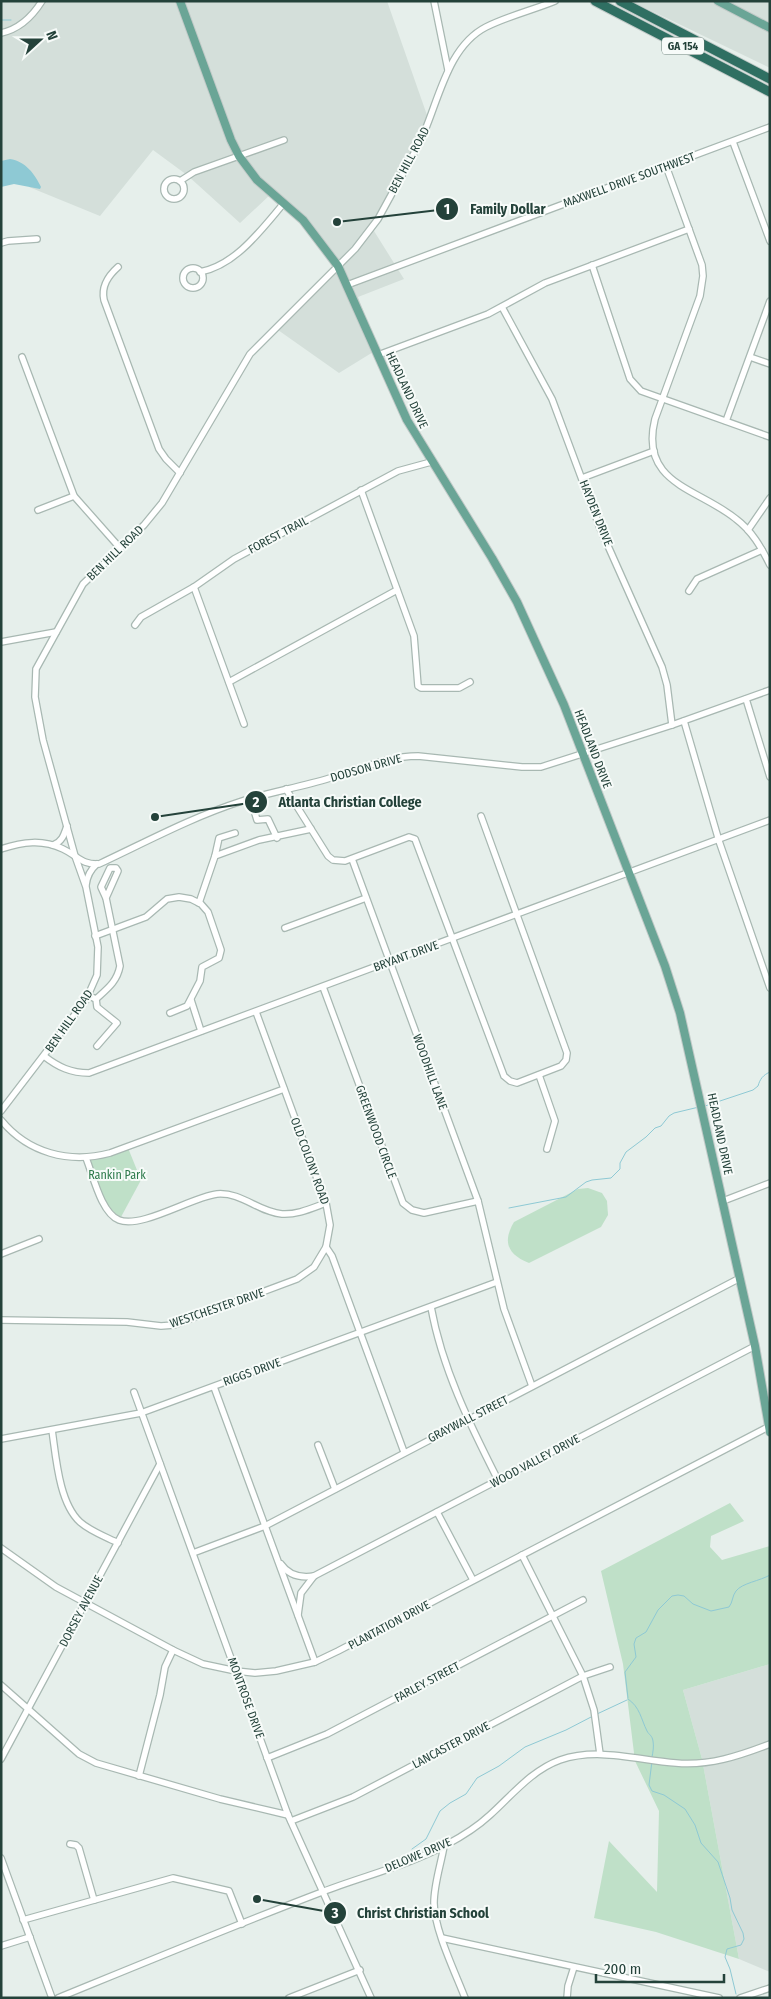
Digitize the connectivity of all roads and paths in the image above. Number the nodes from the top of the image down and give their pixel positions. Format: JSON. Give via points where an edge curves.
{"nodes":[{"id":1,"x":42,"y":1,"type":"edge"},
{"id":2,"x":180,"y":1,"type":"edge"},
{"id":3,"x":434,"y":1,"type":"edge"},
{"id":4,"x":555,"y":1,"type":"edge"},
{"id":5,"x":595,"y":1,"type":"edge"},
{"id":6,"x":620,"y":1,"type":"edge"},
{"id":7,"x":718,"y":1,"type":"edge"},
{"id":8,"x":770,"y":28,"type":"edge"},
{"id":9,"x":1,"y":33,"type":"edge"},
{"id":10,"x":448,"y":70,"type":"junction"},
{"id":11,"x":770,"y":79,"type":"edge"},
{"id":12,"x":770,"y":92,"type":"edge"},
{"id":13,"x":770,"y":127,"type":"edge"},
{"id":14,"x":284,"y":140,"type":"dead end"},
{"id":15,"x":733,"y":142,"type":"junction"},
{"id":16,"x":239,"y":156,"type":"junction"},
{"id":17,"x":666,"y":166,"type":"junction"},
{"id":18,"x":180,"y":181,"type":"dead end"},
{"id":19,"x":284,"y":203,"type":"junction"},
{"id":20,"x":768,"y":228,"type":"edge"},
{"id":21,"x":689,"y":229,"type":"junction"},
{"id":22,"x":37,"y":239,"type":"dead end"},
{"id":23,"x":770,"y":241,"type":"edge"},
{"id":24,"x":1,"y":243,"type":"edge"},
{"id":25,"x":338,"y":266,"type":"junction"},
{"id":26,"x":592,"y":266,"type":"junction"},
{"id":27,"x":118,"y":267,"type":"dead end"},
{"id":28,"x":200,"y":272,"type":"dead end"},
{"id":29,"x":347,"y":285,"type":"junction"},
{"id":30,"x":770,"y":301,"type":"edge"},
{"id":31,"x":502,"y":307,"type":"junction"},
{"id":32,"x":378,"y":355,"type":"junction"},
{"id":33,"x":22,"y":356,"type":"dead end"},
{"id":34,"x":750,"y":357,"type":"junction"},
{"id":35,"x":770,"y":364,"type":"edge"},
{"id":36,"x":662,"y":399,"type":"junction"},
{"id":37,"x":726,"y":421,"type":"junction"},
{"id":38,"x":770,"y":437,"type":"edge"},
{"id":39,"x":654,"y":451,"type":"junction"},
{"id":40,"x":431,"y":462,"type":"junction"},
{"id":41,"x":180,"y":473,"type":"junction"},
{"id":42,"x":582,"y":478,"type":"junction"},
{"id":43,"x":361,"y":490,"type":"junction"},
{"id":44,"x":74,"y":496,"type":"junction"},
{"id":45,"x":770,"y":498,"type":"edge"},
{"id":46,"x":38,"y":510,"type":"dead end"},
{"id":47,"x":748,"y":530,"type":"junction"},
{"id":48,"x":120,"y":548,"type":"junction"},
{"id":49,"x":762,"y":550,"type":"junction"},
{"id":50,"x":770,"y":565,"type":"edge"},
{"id":51,"x":194,"y":587,"type":"junction"},
{"id":52,"x":398,"y":590,"type":"junction"},
{"id":53,"x":689,"y":591,"type":"dead end"},
{"id":54,"x":135,"y":625,"type":"dead end"},
{"id":55,"x":56,"y":632,"type":"junction"},
{"id":56,"x":1,"y":642,"type":"edge"},
{"id":57,"x":229,"y":682,"type":"junction"},
{"id":58,"x":470,"y":682,"type":"dead end"},
{"id":59,"x":770,"y":690,"type":"edge"},
{"id":60,"x":746,"y":699,"type":"junction"},
{"id":61,"x":684,"y":721,"type":"junction"},
{"id":62,"x":244,"y":724,"type":"dead end"},
{"id":63,"x":672,"y":725,"type":"junction"},
{"id":64,"x":583,"y":755,"type":"junction"},
{"id":65,"x":770,"y":776,"type":"edge"},
{"id":66,"x":286,"y":789,"type":"junction"},
{"id":67,"x":254,"y":810,"type":"dead end"},
{"id":68,"x":481,"y":816,"type":"dead end"},
{"id":69,"x":770,"y":820,"type":"edge"},
{"id":70,"x":67,"y":826,"type":"junction"},
{"id":71,"x":311,"y":829,"type":"junction"},
{"id":72,"x":235,"y":834,"type":"dead end"},
{"id":73,"x":277,"y":838,"type":"junction"},
{"id":74,"x":719,"y":840,"type":"junction"},
{"id":75,"x":52,"y":845,"type":"junction"},
{"id":76,"x":1,"y":849,"type":"edge"},
{"id":77,"x":75,"y":856,"type":"junction"},
{"id":78,"x":214,"y":856,"type":"junction"},
{"id":79,"x":352,"y":859,"type":"junction"},
{"id":80,"x":97,"y":864,"type":"junction"},
{"id":81,"x":629,"y":872,"type":"junction"},
{"id":82,"x":86,"y":887,"type":"junction"},
{"id":83,"x":106,"y":898,"type":"junction"},
{"id":84,"x":366,"y":898,"type":"junction"},
{"id":85,"x":199,"y":903,"type":"junction"},
{"id":86,"x":517,"y":914,"type":"junction"},
{"id":87,"x":286,"y":928,"type":"dead end"},
{"id":88,"x":112,"y":930,"type":"junction"},
{"id":89,"x":95,"y":936,"type":"junction"},
{"id":90,"x":453,"y":938,"type":"junction"},
{"id":91,"x":390,"y":962,"type":"junction"},
{"id":92,"x":323,"y":987,"type":"junction"},
{"id":93,"x":770,"y":988,"type":"edge"},
{"id":94,"x":89,"y":996,"type":"junction"},
{"id":95,"x":96,"y":999,"type":"junction"},
{"id":96,"x":191,"y":1000,"type":"junction"},
{"id":97,"x":256,"y":1012,"type":"junction"},
{"id":98,"x":170,"y":1013,"type":"dead end"},
{"id":99,"x":201,"y":1031,"type":"junction"},
{"id":100,"x":97,"y":1046,"type":"dead end"},
{"id":101,"x":44,"y":1056,"type":"junction"},
{"id":102,"x":538,"y":1075,"type":"junction"},
{"id":103,"x":284,"y":1089,"type":"junction"},
{"id":104,"x":1,"y":1111,"type":"edge"},
{"id":105,"x":1,"y":1120,"type":"edge"},
{"id":106,"x":547,"y":1149,"type":"dead end"},
{"id":107,"x":86,"y":1158,"type":"junction"},
{"id":108,"x":770,"y":1183,"type":"edge"},
{"id":109,"x":478,"y":1201,"type":"junction"},
{"id":110,"x":723,"y":1201,"type":"junction"},
{"id":111,"x":326,"y":1203,"type":"junction"},
{"id":112,"x":40,"y":1239,"type":"dead end"},
{"id":113,"x":326,"y":1247,"type":"junction"},
{"id":114,"x":1,"y":1254,"type":"edge"},
{"id":115,"x":740,"y":1278,"type":"junction"},
{"id":116,"x":498,"y":1282,"type":"junction"},
{"id":117,"x":432,"y":1307,"type":"junction"},
{"id":118,"x":1,"y":1320,"type":"edge"},
{"id":119,"x":360,"y":1333,"type":"junction"},
{"id":120,"x":755,"y":1346,"type":"junction"},
{"id":121,"x":532,"y":1386,"type":"junction"},
{"id":122,"x":214,"y":1387,"type":"junction"},
{"id":123,"x":134,"y":1392,"type":"dead end"},
{"id":124,"x":141,"y":1413,"type":"junction"},
{"id":125,"x":467,"y":1420,"type":"junction"},
{"id":126,"x":769,"y":1428,"type":"edge"},
{"id":127,"x":52,"y":1430,"type":"junction"},
{"id":128,"x":1,"y":1439,"type":"edge"},
{"id":129,"x":318,"y":1444,"type":"dead end"},
{"id":130,"x":404,"y":1452,"type":"junction"},
{"id":131,"x":160,"y":1464,"type":"junction"},
{"id":132,"x":498,"y":1480,"type":"junction"},
{"id":133,"x":334,"y":1489,"type":"junction"},
{"id":134,"x":437,"y":1512,"type":"junction"},
{"id":135,"x":265,"y":1526,"type":"junction"},
{"id":136,"x":118,"y":1543,"type":"junction"},
{"id":137,"x":272,"y":1547,"type":"junction"},
{"id":138,"x":1,"y":1548,"type":"edge"},
{"id":139,"x":193,"y":1553,"type":"junction"},
{"id":140,"x":522,"y":1555,"type":"junction"},
{"id":141,"x":314,"y":1576,"type":"junction"},
{"id":142,"x":473,"y":1580,"type":"junction"},
{"id":143,"x":583,"y":1600,"type":"dead end"},
{"id":144,"x":85,"y":1603,"type":"junction"},
{"id":145,"x":298,"y":1615,"type":"junction"},
{"id":146,"x":553,"y":1616,"type":"junction"},
{"id":147,"x":173,"y":1650,"type":"junction"},
{"id":148,"x":315,"y":1662,"type":"junction"},
{"id":149,"x":610,"y":1667,"type":"dead end"},
{"id":150,"x":236,"y":1671,"type":"junction"},
{"id":151,"x":583,"y":1676,"type":"junction"},
{"id":152,"x":1,"y":1685,"type":"edge"},
{"id":153,"x":28,"y":1709,"type":"junction"},
{"id":154,"x":770,"y":1744,"type":"edge"},
{"id":155,"x":600,"y":1754,"type":"junction"},
{"id":156,"x":268,"y":1758,"type":"junction"},
{"id":157,"x":1,"y":1759,"type":"edge"},
{"id":158,"x":139,"y":1776,"type":"junction"},
{"id":159,"x":288,"y":1815,"type":"junction"},
{"id":160,"x":291,"y":1821,"type":"junction"},
{"id":161,"x":70,"y":1844,"type":"dead end"},
{"id":162,"x":444,"y":1846,"type":"junction"},
{"id":163,"x":1,"y":1858,"type":"edge"},
{"id":164,"x":323,"y":1891,"type":"junction"},
{"id":165,"x":94,"y":1900,"type":"junction"},
{"id":166,"x":24,"y":1920,"type":"junction"},
{"id":167,"x":242,"y":1924,"type":"junction"},
{"id":168,"x":30,"y":1937,"type":"junction"},
{"id":169,"x":442,"y":1938,"type":"junction"},
{"id":170,"x":1,"y":1946,"type":"edge"},
{"id":171,"x":574,"y":1967,"type":"junction"},
{"id":172,"x":360,"y":1970,"type":"junction"},
{"id":173,"x":770,"y":1988,"type":"edge"},
{"id":174,"x":52,"y":1998,"type":"edge"},
{"id":175,"x":58,"y":1998,"type":"edge"},
{"id":176,"x":289,"y":1998,"type":"edge"},
{"id":177,"x":371,"y":1998,"type":"edge"},
{"id":178,"x":465,"y":1998,"type":"edge"},
{"id":179,"x":567,"y":1998,"type":"edge"},
{"id":180,"x":719,"y":1998,"type":"edge"},
{"id":181,"x":740,"y":1998,"type":"edge"}],
"edges":[{"from":1,"to":9,"type":"street","via":[[25,22]]},
{"from":2,"to":16,"type":"main road","name":"HEADLAND DRIVE"},
{"from":3,"to":10,"type":"street"},
{"from":4,"to":10,"type":"street","name":"BEN HILL ROAD","via":[[486,27],[462,46]]},
{"from":5,"to":12,"type":"highway","number":"GA 154"},
{"from":6,"to":11,"type":"highway","number":"GA 154"},
{"from":7,"to":8,"type":"main road"},
{"from":10,"to":25,"type":"street","name":"BEN HILL ROAD","via":[[426,131],[392,194],[367,234]]},
{"from":13,"to":15,"type":"street","name":"MAXWELL DRIVE SOUTHWEST"},
{"from":14,"to":16,"type":"street"},
{"from":15,"to":17,"type":"street","name":"MAXWELL DRIVE SOUTHWEST"},
{"from":15,"to":20,"type":"street"},
{"from":16,"to":18,"type":"street","via":[[194,172]]},
{"from":16,"to":19,"type":"main road","name":"HEADLAND DRIVE","via":[[257,180]]},
{"from":17,"to":21,"type":"street"},
{"from":17,"to":29,"type":"street","name":"MAXWELL DRIVE SOUTHWEST"},
{"from":19,"to":25,"type":"main road","name":"HEADLAND DRIVE","via":[[303,220]]},
{"from":19,"to":28,"type":"street","via":[[228,261]]},
{"from":20,"to":23,"type":"street"},
{"from":21,"to":26,"type":"street"},
{"from":21,"to":36,"type":"street","via":[[702,265],[703,286]]},
{"from":22,"to":24,"type":"street"},
{"from":25,"to":29,"type":"main road","name":"HEADLAND DRIVE"},
{"from":25,"to":41,"type":"street","name":"BEN HILL ROAD","via":[[250,354]]},
{"from":26,"to":31,"type":"street","via":[[546,283]]},
{"from":26,"to":36,"type":"street","via":[[630,379],[641,391]]},
{"from":27,"to":41,"type":"street","via":[[103,289],[104,300],[159,449]]},
{"from":29,"to":32,"type":"main road","name":"HEADLAND DRIVE"},
{"from":30,"to":34,"type":"street"},
{"from":31,"to":32,"type":"street"},
{"from":31,"to":42,"type":"street","name":"HAYDEN DRIVE","via":[[552,399]]},
{"from":32,"to":40,"type":"main road","name":"HEADLAND DRIVE","via":[[407,420]]},
{"from":33,"to":44,"type":"street"},
{"from":34,"to":35,"type":"street"},
{"from":34,"to":37,"type":"street"},
{"from":36,"to":37,"type":"street"},
{"from":36,"to":39,"type":"street","via":[[653,427]]},
{"from":37,"to":38,"type":"street"},
{"from":39,"to":42,"type":"street"},
{"from":39,"to":47,"type":"street","via":[[661,468],[673,481],[725,510]]},
{"from":40,"to":43,"type":"street","name":"FOREST TRAIL","via":[[398,471]]},
{"from":40,"to":64,"type":"main road","name":"HEADLAND DRIVE","via":[[517,602]]},
{"from":41,"to":48,"type":"street","name":"BEN HILL ROAD","via":[[154,514]]},
{"from":42,"to":63,"type":"street","name":"HAYDEN DRIVE","via":[[600,528],[662,667]]},
{"from":43,"to":51,"type":"street","name":"FOREST TRAIL","via":[[234,559]]},
{"from":43,"to":52,"type":"street"},
{"from":44,"to":46,"type":"street"},
{"from":44,"to":48,"type":"street"},
{"from":45,"to":47,"type":"street"},
{"from":47,"to":49,"type":"street"},
{"from":48,"to":55,"type":"street","name":"BEN HILL ROAD","via":[[84,584]]},
{"from":49,"to":50,"type":"street"},
{"from":49,"to":53,"type":"street","via":[[697,579]]},
{"from":51,"to":54,"type":"street","name":"FOREST TRAIL","via":[[141,617]]},
{"from":51,"to":57,"type":"street"},
{"from":52,"to":57,"type":"street"},
{"from":52,"to":58,"type":"street","via":[[414,636],[418,686],[459,688]]},
{"from":55,"to":56,"type":"street"},
{"from":55,"to":70,"type":"street","name":"BEN HILL ROAD","via":[[36,669],[35,698],[50,770]]},
{"from":57,"to":62,"type":"street"},
{"from":59,"to":60,"type":"street","name":"DODSON DRIVE"},
{"from":60,"to":61,"type":"street","name":"DODSON DRIVE"},
{"from":60,"to":65,"type":"street"},
{"from":61,"to":63,"type":"street","name":"DODSON DRIVE"},
{"from":61,"to":74,"type":"street"},
{"from":63,"to":64,"type":"street","name":"DODSON DRIVE"},
{"from":64,"to":66,"type":"street","name":"DODSON DRIVE","via":[[531,768],[402,756]]},
{"from":64,"to":81,"type":"main road","name":"HEADLAND DRIVE"},
{"from":66,"to":71,"type":"street"},
{"from":66,"to":80,"type":"street","name":"DODSON DRIVE","via":[[206,814]]},
{"from":67,"to":73,"type":"street","via":[[257,820],[268,819]]},
{"from":68,"to":86,"type":"street"},
{"from":69,"to":74,"type":"street","name":"BRYANT DRIVE"},
{"from":70,"to":75,"type":"street","via":[[64,836]]},
{"from":70,"to":77,"type":"street","name":"BEN HILL ROAD"},
{"from":71,"to":73,"type":"street"},
{"from":71,"to":79,"type":"street","via":[[328,856],[339,862]]},
{"from":72,"to":78,"type":"street","via":[[219,838]]},
{"from":73,"to":78,"type":"street","via":[[259,840]]},
{"from":74,"to":81,"type":"street","name":"BRYANT DRIVE"},
{"from":74,"to":93,"type":"street"},
{"from":75,"to":76,"type":"street","via":[[29,842]]},
{"from":75,"to":77,"type":"street"},
{"from":77,"to":80,"type":"street","via":[[88,865]]},
{"from":77,"to":82,"type":"street","name":"BEN HILL ROAD"},
{"from":78,"to":85,"type":"street"},
{"from":79,"to":84,"type":"street","name":"WOODHILL LANE"},
{"from":79,"to":90,"type":"street","via":[[409,837],[415,838]]},
{"from":80,"to":82,"type":"street","via":[[87,877]]},
{"from":81,"to":86,"type":"street","name":"BRYANT DRIVE"},
{"from":81,"to":110,"type":"main road","name":"HEADLAND DRIVE","via":[[680,1013]]},
{"from":82,"to":89,"type":"street","name":"BEN HILL ROAD"},
{"from":83,"to":83,"type":"street","via":[[118,871],[116,868],[110,868],[101,887]]},
{"from":83,"to":88,"type":"street"},
{"from":84,"to":87,"type":"street"},
{"from":84,"to":91,"type":"street","name":"WOODHILL LANE"},
{"from":85,"to":88,"type":"street","via":[[178,897],[167,899],[146,916]]},
{"from":85,"to":96,"type":"street","via":[[208,912],[221,950],[220,958],[202,967],[200,981]]},
{"from":86,"to":90,"type":"street","name":"BRYANT DRIVE"},
{"from":86,"to":102,"type":"street","via":[[567,1052],[561,1066]]},
{"from":88,"to":89,"type":"street"},
{"from":88,"to":95,"type":"street","via":[[120,966],[113,984]]},
{"from":89,"to":94,"type":"street","name":"BEN HILL ROAD","via":[[97,975]]},
{"from":90,"to":91,"type":"street","name":"BRYANT DRIVE"},
{"from":90,"to":102,"type":"street","via":[[504,1076],[517,1083]]},
{"from":91,"to":92,"type":"street","name":"BRYANT DRIVE"},
{"from":91,"to":109,"type":"street","name":"WOODHILL LANE"},
{"from":92,"to":97,"type":"street","name":"BRYANT DRIVE"},
{"from":92,"to":109,"type":"street","name":"GREENWOOD CIRCLE","via":[[403,1203],[424,1213]]},
{"from":94,"to":95,"type":"street"},
{"from":94,"to":101,"type":"street","name":"BEN HILL ROAD"},
{"from":95,"to":100,"type":"street","via":[[97,1007],[117,1023]]},
{"from":96,"to":98,"type":"street","via":[[187,1006]]},
{"from":96,"to":99,"type":"street"},
{"from":97,"to":99,"type":"street","name":"BRYANT DRIVE"},
{"from":97,"to":103,"type":"street","name":"OLD COLONY ROAD"},
{"from":99,"to":101,"type":"street","name":"BRYANT DRIVE","via":[[89,1073],[66,1070]]},
{"from":101,"to":104,"type":"street","name":"BEN HILL ROAD"},
{"from":102,"to":106,"type":"street","via":[[554,1121]]},
{"from":103,"to":107,"type":"street","via":[[110,1153]]},
{"from":103,"to":111,"type":"street","name":"OLD COLONY ROAD"},
{"from":105,"to":107,"type":"street","via":[[34,1148],[61,1156]]},
{"from":107,"to":111,"type":"street","via":[[105,1208],[113,1217],[125,1222],[138,1221],[218,1194],[239,1196],[265,1210],[282,1214],[299,1213]]},
{"from":108,"to":110,"type":"street"},
{"from":109,"to":116,"type":"street","name":"WOODHILL LANE"},
{"from":110,"to":115,"type":"main road","name":"HEADLAND DRIVE"},
{"from":111,"to":113,"type":"street","name":"OLD COLONY ROAD","via":[[330,1224]]},
{"from":112,"to":114,"type":"street"},
{"from":113,"to":118,"type":"street","name":"WESTCHESTER DRIVE","via":[[314,1267],[297,1280],[174,1325]]},
{"from":113,"to":119,"type":"street"},
{"from":115,"to":120,"type":"main road","name":"HEADLAND DRIVE"},
{"from":115,"to":121,"type":"street","name":"GRAYWALL STREET"},
{"from":116,"to":117,"type":"street","name":"RIGGS DRIVE"},
{"from":116,"to":121,"type":"street","name":"WOODHILL LANE","via":[[504,1309]]},
{"from":117,"to":119,"type":"street","name":"RIGGS DRIVE"},
{"from":117,"to":125,"type":"street","via":[[438,1337]]},
{"from":119,"to":122,"type":"street","name":"RIGGS DRIVE"},
{"from":119,"to":130,"type":"street"},
{"from":120,"to":126,"type":"main road","name":"HEADLAND DRIVE"},
{"from":120,"to":132,"type":"street","name":"WOOD VALLEY DRIVE"},
{"from":121,"to":125,"type":"street","name":"GRAYWALL STREET"},
{"from":122,"to":124,"type":"street","name":"RIGGS DRIVE"},
{"from":122,"to":135,"type":"street"},
{"from":123,"to":124,"type":"street","name":"MONTROSE DRIVE"},
{"from":124,"to":127,"type":"street","name":"RIGGS DRIVE"},
{"from":124,"to":131,"type":"street","name":"MONTROSE DRIVE"},
{"from":125,"to":130,"type":"street","name":"GRAYWALL STREET"},
{"from":125,"to":132,"type":"street"},
{"from":126,"to":140,"type":"street","name":"PLANTATION DRIVE"},
{"from":127,"to":128,"type":"street","name":"RIGGS DRIVE"},
{"from":127,"to":136,"type":"street","via":[[60,1483],[74,1514],[84,1525]]},
{"from":129,"to":133,"type":"street"},
{"from":130,"to":133,"type":"street","name":"GRAYWALL STREET"},
{"from":131,"to":136,"type":"street","name":"DORSEY AVENUE"},
{"from":131,"to":139,"type":"street","name":"MONTROSE DRIVE"},
{"from":132,"to":134,"type":"street","name":"WOOD VALLEY DRIVE"},
{"from":133,"to":135,"type":"street","name":"GRAYWALL STREET"},
{"from":134,"to":141,"type":"street","name":"WOOD VALLEY DRIVE"},
{"from":134,"to":142,"type":"street"},
{"from":135,"to":137,"type":"street"},
{"from":135,"to":139,"type":"street","name":"GRAYWALL STREET"},
{"from":136,"to":144,"type":"street","name":"DORSEY AVENUE"},
{"from":137,"to":141,"type":"street","via":[[288,1572],[300,1577]]},
{"from":137,"to":145,"type":"street"},
{"from":138,"to":144,"type":"street","name":"PLANTATION DRIVE"},
{"from":139,"to":150,"type":"street","name":"MONTROSE DRIVE"},
{"from":140,"to":142,"type":"street","name":"PLANTATION DRIVE"},
{"from":140,"to":146,"type":"street"},
{"from":141,"to":145,"type":"street","name":"WOOD VALLEY DRIVE","via":[[301,1593]]},
{"from":142,"to":148,"type":"street","name":"PLANTATION DRIVE"},
{"from":143,"to":146,"type":"street","name":"FARLEY STREET"},
{"from":144,"to":147,"type":"street","name":"PLANTATION DRIVE"},
{"from":144,"to":153,"type":"street","name":"DORSEY AVENUE"},
{"from":145,"to":148,"type":"street"},
{"from":146,"to":151,"type":"street"},
{"from":146,"to":156,"type":"street","name":"FARLEY STREET","via":[[327,1734]]},
{"from":147,"to":150,"type":"street","name":"PLANTATION DRIVE","via":[[204,1664]]},
{"from":147,"to":158,"type":"street","via":[[165,1667]]},
{"from":148,"to":150,"type":"street","name":"PLANTATION DRIVE","via":[[276,1671]]},
{"from":149,"to":151,"type":"street","name":"LANCASTER DRIVE"},
{"from":150,"to":156,"type":"street","name":"MONTROSE DRIVE"},
{"from":151,"to":155,"type":"street","via":[[594,1710]]},
{"from":151,"to":160,"type":"street","name":"LANCASTER DRIVE","via":[[353,1797]]},
{"from":152,"to":153,"type":"street"},
{"from":153,"to":157,"type":"street","name":"DORSEY AVENUE"},
{"from":153,"to":158,"type":"street","via":[[86,1759]]},
{"from":154,"to":155,"type":"street","name":"DELOWE DRIVE","via":[[724,1760],[692,1764]]},
{"from":155,"to":162,"type":"street","name":"DELOWE DRIVE","via":[[572,1756],[547,1766],[523,1783],[480,1824]]},
{"from":156,"to":159,"type":"street","name":"MONTROSE DRIVE"},
{"from":158,"to":159,"type":"street"},
{"from":159,"to":160,"type":"street","name":"MONTROSE DRIVE"},
{"from":160,"to":164,"type":"street","name":"MONTROSE DRIVE"},
{"from":161,"to":165,"type":"street","via":[[79,1848]]},
{"from":162,"to":164,"type":"street","name":"DELOWE DRIVE"},
{"from":162,"to":169,"type":"street","via":[[434,1901],[435,1918]]},
{"from":163,"to":166,"type":"street"},
{"from":164,"to":167,"type":"street","name":"DELOWE DRIVE"},
{"from":164,"to":172,"type":"street","name":"MONTROSE DRIVE"},
{"from":165,"to":166,"type":"street"},
{"from":165,"to":167,"type":"street","via":[[174,1878],[229,1891]]},
{"from":166,"to":168,"type":"street"},
{"from":167,"to":175,"type":"street","name":"DELOWE DRIVE"},
{"from":168,"to":170,"type":"street"},
{"from":168,"to":174,"type":"street"},
{"from":169,"to":171,"type":"street"},
{"from":169,"to":178,"type":"street"},
{"from":171,"to":179,"type":"street"},
{"from":171,"to":180,"type":"street"},
{"from":172,"to":176,"type":"street"},
{"from":172,"to":177,"type":"street","name":"MONTROSE DRIVE"},
{"from":173,"to":181,"type":"street"}]}
